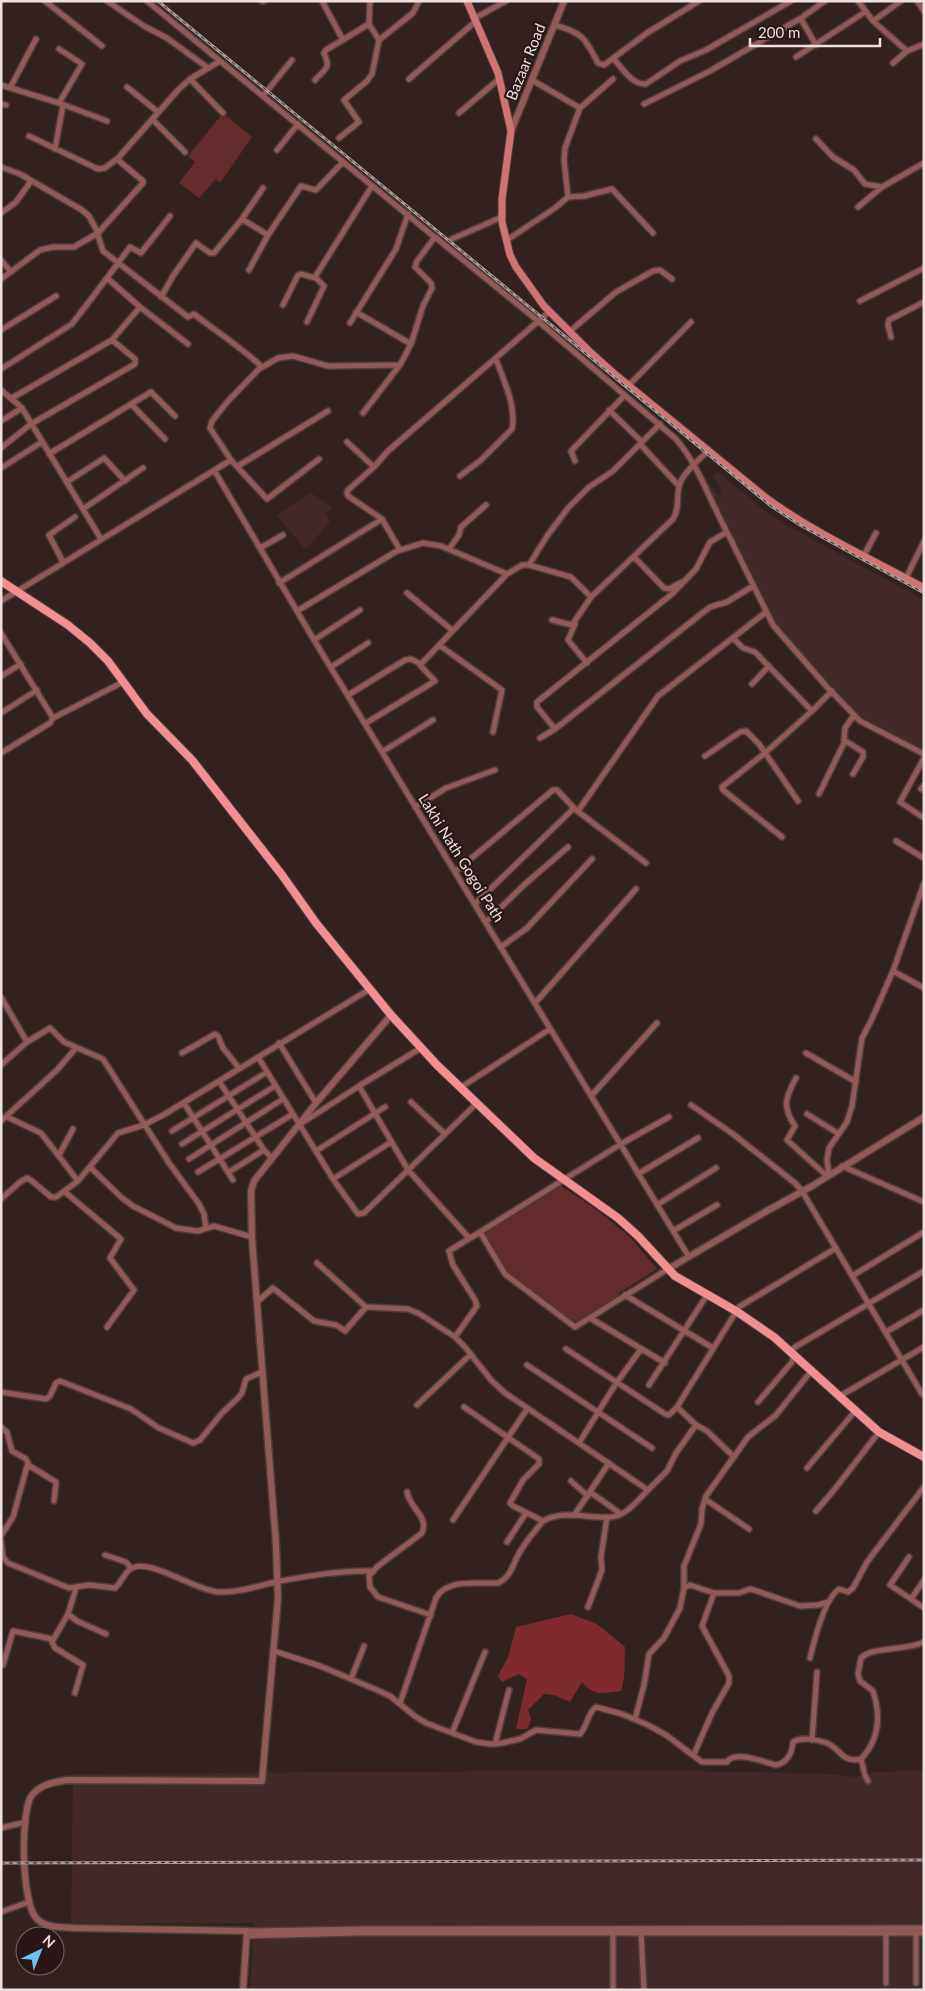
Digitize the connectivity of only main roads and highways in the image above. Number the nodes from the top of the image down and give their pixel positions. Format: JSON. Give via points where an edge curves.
{"nodes":[{"id":1,"x":467,"y":1,"type":"edge"},
{"id":2,"x":1,"y":582,"type":"edge"},
{"id":3,"x":924,"y":588,"type":"edge"},
{"id":4,"x":924,"y":1457,"type":"edge"}],
"edges":[{"from":1,"to":3,"type":"main road","via":[[500,79],[510,131],[502,216],[516,267],[534,294],[569,332],[629,385],[788,514]]},
{"from":2,"to":4,"type":"main road","via":[[55,616],[108,661],[153,721],[192,760],[370,989],[460,1088],[534,1158],[623,1222],[682,1281],[736,1311],[793,1352],[879,1432]]}]}
